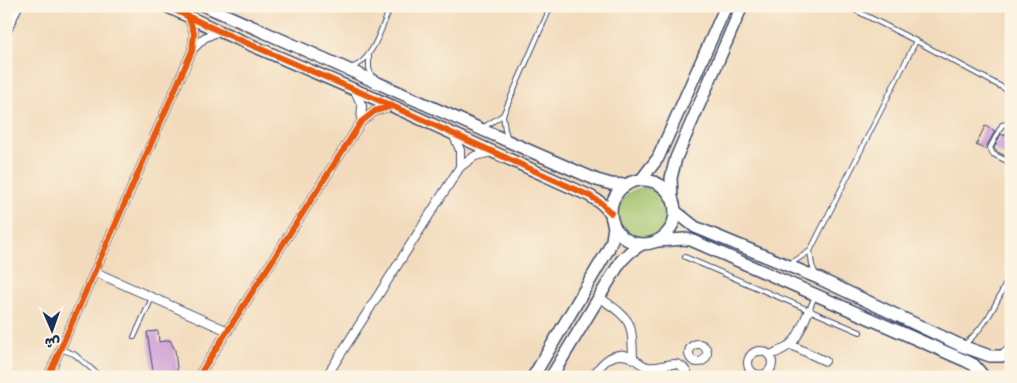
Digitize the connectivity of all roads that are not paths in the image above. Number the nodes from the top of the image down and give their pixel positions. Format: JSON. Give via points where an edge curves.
{"nodes":[{"id":1,"x":18,"y":6,"type":"edge"},
{"id":2,"x":166,"y":6,"type":"edge"},
{"id":3,"x":205,"y":6,"type":"edge"},
{"id":4,"x":391,"y":6,"type":"edge"},
{"id":5,"x":551,"y":6,"type":"edge"},
{"id":6,"x":726,"y":6,"type":"edge"},
{"id":7,"x":742,"y":6,"type":"edge"},
{"id":8,"x":847,"y":6,"type":"edge"},
{"id":9,"x":188,"y":16,"type":"junction"},
{"id":10,"x":219,"y":31,"type":"junction"},
{"id":11,"x":6,"y":33,"type":"edge"},
{"id":12,"x":916,"y":41,"type":"junction"},
{"id":13,"x":192,"y":51,"type":"junction"},
{"id":14,"x":369,"y":55,"type":"junction"},
{"id":15,"x":348,"y":68,"type":"junction"},
{"id":16,"x":373,"y":80,"type":"junction"},
{"id":17,"x":355,"y":91,"type":"junction"},
{"id":18,"x":1011,"y":92,"type":"edge"},
{"id":19,"x":392,"y":106,"type":"junction"},
{"id":20,"x":503,"y":115,"type":"junction"},
{"id":21,"x":361,"y":122,"type":"junction"},
{"id":22,"x":1011,"y":123,"type":"edge"},
{"id":23,"x":477,"y":128,"type":"junction"},
{"id":24,"x":453,"y":134,"type":"junction"},
{"id":25,"x":510,"y":143,"type":"junction"},
{"id":26,"x":492,"y":152,"type":"junction"},
{"id":27,"x":1011,"y":163,"type":"edge"},
{"id":28,"x":460,"y":167,"type":"junction"},
{"id":29,"x":641,"y":180,"type":"junction"},
{"id":30,"x":626,"y":185,"type":"junction"},
{"id":31,"x":672,"y":198,"type":"junction"},
{"id":32,"x":675,"y":212,"type":"junction"},
{"id":33,"x":611,"y":213,"type":"junction"},
{"id":34,"x":614,"y":226,"type":"junction"},
{"id":35,"x":658,"y":241,"type":"junction"},
{"id":36,"x":642,"y":244,"type":"junction"},
{"id":37,"x":810,"y":251,"type":"junction"},
{"id":38,"x":685,"y":258,"type":"dead end"},
{"id":39,"x":788,"y":265,"type":"junction"},
{"id":40,"x":95,"y":272,"type":"junction"},
{"id":41,"x":1011,"y":273,"type":"edge"},
{"id":42,"x":818,"y":278,"type":"junction"},
{"id":43,"x":815,"y":296,"type":"junction"},
{"id":44,"x":599,"y":297,"type":"junction"},
{"id":45,"x":152,"y":298,"type":"junction"},
{"id":46,"x":809,"y":310,"type":"junction"},
{"id":47,"x":228,"y":331,"type":"junction"},
{"id":48,"x":860,"y":332,"type":"dead end"},
{"id":49,"x":134,"y":337,"type":"dead end"},
{"id":50,"x":791,"y":345,"type":"junction"},
{"id":51,"x":962,"y":346,"type":"junction"},
{"id":52,"x":60,"y":349,"type":"junction"},
{"id":53,"x":1011,"y":351,"type":"edge"},
{"id":54,"x":770,"y":355,"type":"junction"},
{"id":55,"x":633,"y":358,"type":"junction"},
{"id":56,"x":825,"y":361,"type":"dead end"},
{"id":57,"x":698,"y":362,"type":"dead end"},
{"id":58,"x":689,"y":376,"type":"edge"},
{"id":59,"x":757,"y":376,"type":"edge"},
{"id":60,"x":48,"y":377,"type":"edge"},
{"id":61,"x":101,"y":377,"type":"edge"},
{"id":62,"x":198,"y":377,"type":"edge"},
{"id":63,"x":326,"y":377,"type":"edge"},
{"id":64,"x":533,"y":377,"type":"edge"},
{"id":65,"x":551,"y":377,"type":"edge"},
{"id":66,"x":593,"y":377,"type":"edge"},
{"id":67,"x":984,"y":377,"type":"edge"}],
"edges":[{"from":1,"to":11,"type":"street"},
{"from":2,"to":9,"type":"street"},
{"from":3,"to":15,"type":"street"},
{"from":4,"to":14,"type":"lane"},
{"from":5,"to":20,"type":"lane"},
{"from":6,"to":29,"type":"street","via":[[658,158]]},
{"from":7,"to":31,"type":"street","via":[[676,158],[671,178]]},
{"from":8,"to":12,"type":"lane"},
{"from":9,"to":10,"type":"street"},
{"from":9,"to":13,"type":"street","via":[[194,33]]},
{"from":10,"to":13,"type":"street","via":[[204,38]]},
{"from":10,"to":17,"type":"street"},
{"from":12,"to":18,"type":"lane"},
{"from":12,"to":37,"type":"lane"},
{"from":13,"to":40,"type":"street"},
{"from":14,"to":15,"type":"lane","via":[[360,64]]},
{"from":14,"to":16,"type":"lane"},
{"from":15,"to":16,"type":"street"},
{"from":16,"to":23,"type":"street"},
{"from":17,"to":19,"type":"street"},
{"from":17,"to":21,"type":"street","via":[[362,106]]},
{"from":19,"to":21,"type":"street","via":[[375,111]]},
{"from":19,"to":24,"type":"street"},
{"from":20,"to":23,"type":"lane"},
{"from":20,"to":25,"type":"lane"},
{"from":21,"to":47,"type":"street"},
{"from":22,"to":27,"type":"lane","via":[[999,128],[990,148],[992,154]]},
{"from":23,"to":25,"type":"street"},
{"from":24,"to":26,"type":"street"},
{"from":24,"to":28,"type":"street","via":[[460,150]]},
{"from":25,"to":30,"type":"street","via":[[597,180]]},
{"from":26,"to":28,"type":"street","via":[[474,156]]},
{"from":26,"to":33,"type":"street","via":[[590,196]]},
{"from":28,"to":63,"type":"street"},
{"from":29,"to":30,"type":"street"},
{"from":29,"to":31,"type":"street","via":[[659,185]]},
{"from":30,"to":33,"type":"street","via":[[614,197]]},
{"from":31,"to":32,"type":"street"},
{"from":32,"to":35,"type":"street","via":[[671,228]]},
{"from":32,"to":39,"type":"street","via":[[695,227]]},
{"from":33,"to":34,"type":"street"},
{"from":34,"to":36,"type":"street","via":[[626,239]]},
{"from":34,"to":64,"type":"street","via":[[608,250]]},
{"from":35,"to":36,"type":"street"},
{"from":35,"to":43,"type":"street","via":[[691,240]]},
{"from":36,"to":44,"type":"street","via":[[620,262]]},
{"from":37,"to":39,"type":"lane"},
{"from":37,"to":42,"type":"lane"},
{"from":38,"to":46,"type":"lane"},
{"from":39,"to":42,"type":"street"},
{"from":40,"to":45,"type":"street"},
{"from":40,"to":52,"type":"street"},
{"from":41,"to":51,"type":"lane","via":[[985,323]]},
{"from":42,"to":51,"type":"street"},
{"from":43,"to":46,"type":"lane"},
{"from":43,"to":67,"type":"street","via":[[966,361]]},
{"from":44,"to":55,"type":"street","via":[[628,321],[632,331]]},
{"from":44,"to":65,"type":"street"},
{"from":45,"to":47,"type":"street"},
{"from":45,"to":49,"type":"lane"},
{"from":46,"to":48,"type":"lane"},
{"from":46,"to":50,"type":"street"},
{"from":47,"to":62,"type":"street"},
{"from":50,"to":54,"type":"street"},
{"from":50,"to":56,"type":"street"},
{"from":51,"to":53,"type":"street","via":[[990,356],[1002,356]]},
{"from":52,"to":60,"type":"street"},
{"from":52,"to":61,"type":"lane","via":[[74,354]]},
{"from":54,"to":59,"type":"street","via":[[773,361],[771,370]]},
{"from":54,"to":59,"type":"street","via":[[759,351],[749,358],[750,370]]},
{"from":55,"to":58,"type":"street","via":[[652,367],[678,365]]},
{"from":55,"to":66,"type":"street","via":[[625,355],[607,358]]},
{"from":57,"to":58,"type":"street","via":[[696,370]]}]}
